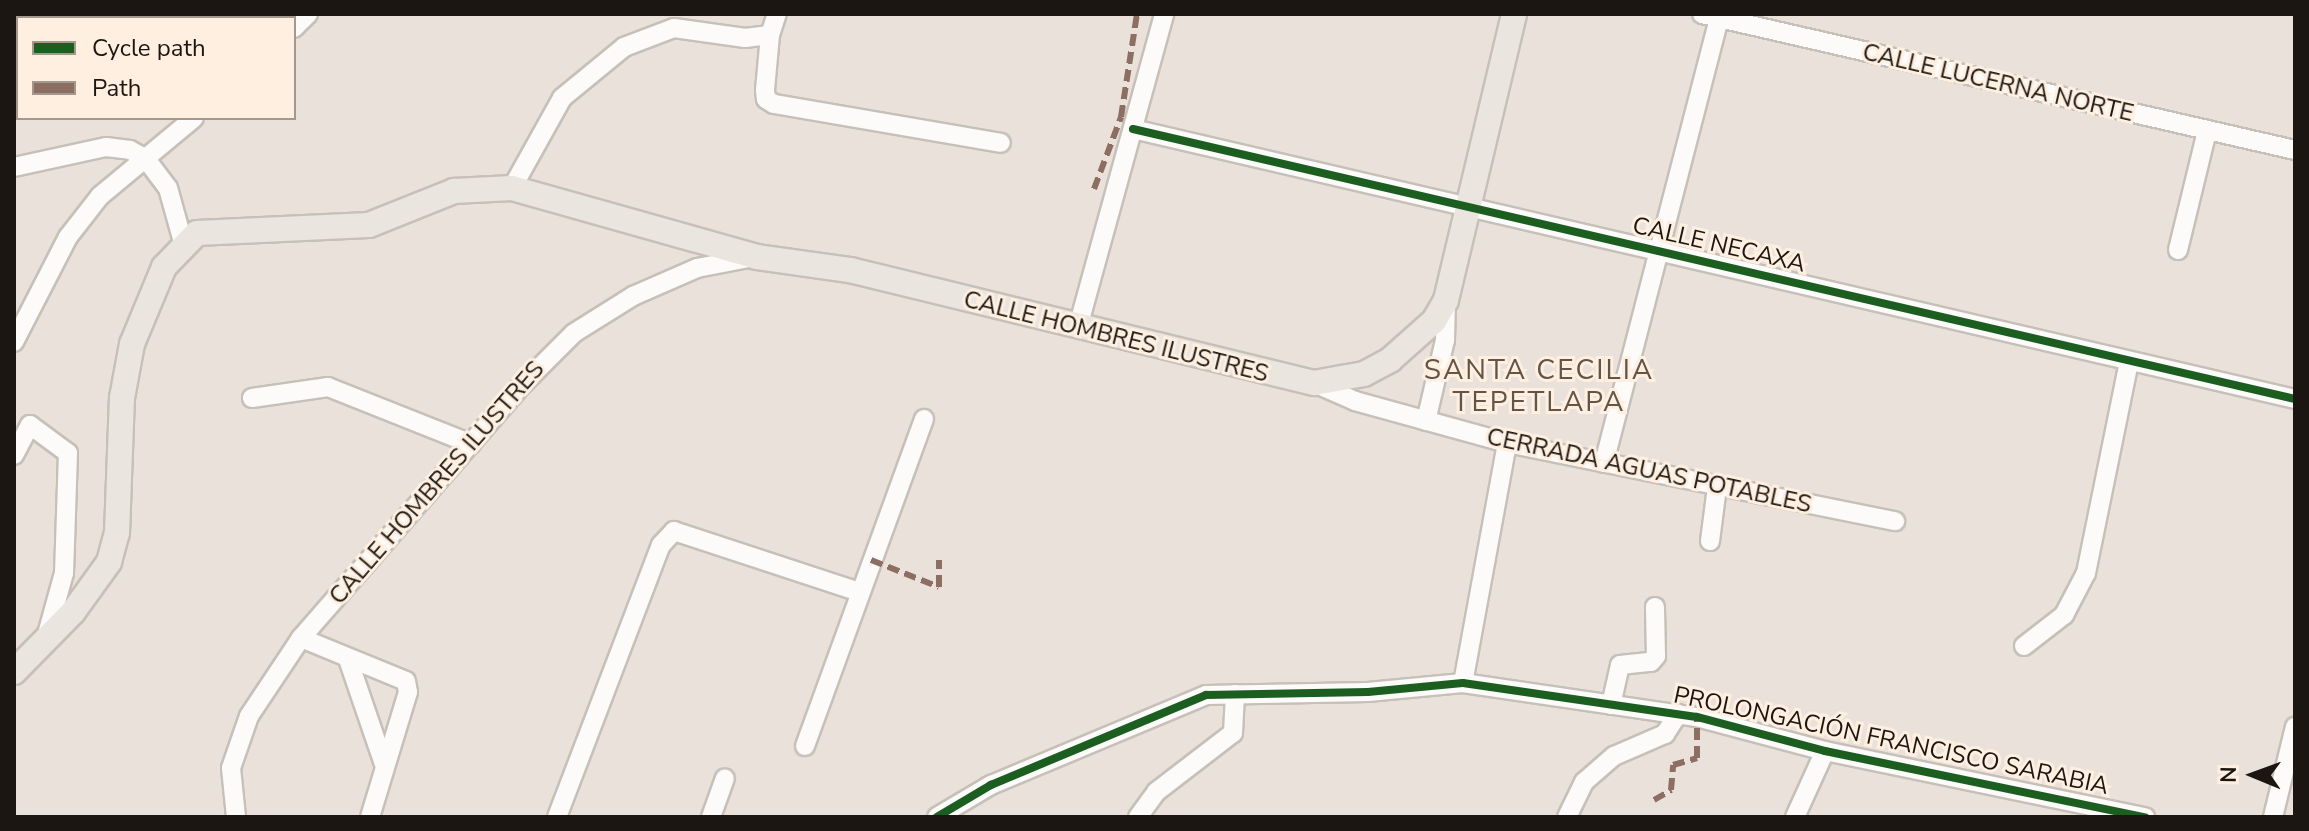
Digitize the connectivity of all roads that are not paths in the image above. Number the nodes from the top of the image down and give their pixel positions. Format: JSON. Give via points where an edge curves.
{"nodes":[{"id":1,"x":777,"y":14,"type":"edge"},
{"id":2,"x":1164,"y":14,"type":"edge"},
{"id":3,"x":1514,"y":14,"type":"edge"},
{"id":4,"x":1710,"y":16,"type":"edge"},
{"id":5,"x":770,"y":35,"type":"junction"},
{"id":6,"x":192,"y":120,"type":"edge"},
{"id":7,"x":1133,"y":129,"type":"junction"},
{"id":8,"x":2207,"y":131,"type":"junction"},
{"id":9,"x":1001,"y":143,"type":"dead end"},
{"id":10,"x":2295,"y":150,"type":"edge"},
{"id":11,"x":146,"y":159,"type":"junction"},
{"id":12,"x":14,"y":167,"type":"edge"},
{"id":13,"x":512,"y":188,"type":"junction"},
{"id":14,"x":1467,"y":204,"type":"junction"},
{"id":15,"x":183,"y":242,"type":"junction"},
{"id":16,"x":2178,"y":250,"type":"dead end"},
{"id":17,"x":1661,"y":252,"type":"junction"},
{"id":18,"x":757,"y":257,"type":"junction"},
{"id":19,"x":1446,"y":300,"type":"junction"},
{"id":20,"x":1078,"y":327,"type":"junction"},
{"id":21,"x":14,"y":342,"type":"edge"},
{"id":22,"x":2129,"y":362,"type":"junction"},
{"id":23,"x":1314,"y":383,"type":"junction"},
{"id":24,"x":252,"y":398,"type":"dead end"},
{"id":25,"x":2295,"y":399,"type":"edge"},
{"id":26,"x":924,"y":419,"type":"dead end"},
{"id":27,"x":1426,"y":421,"type":"junction"},
{"id":28,"x":1507,"y":443,"type":"junction"},
{"id":29,"x":471,"y":444,"type":"junction"},
{"id":30,"x":14,"y":455,"type":"edge"},
{"id":31,"x":1604,"y":463,"type":"junction"},
{"id":32,"x":1717,"y":487,"type":"junction"},
{"id":33,"x":1895,"y":521,"type":"dead end"},
{"id":34,"x":1710,"y":541,"type":"dead end"},
{"id":35,"x":859,"y":592,"type":"junction"},
{"id":36,"x":1655,"y":607,"type":"dead end"},
{"id":37,"x":301,"y":638,"type":"junction"},
{"id":38,"x":45,"y":639,"type":"junction"},
{"id":39,"x":2024,"y":646,"type":"dead end"},
{"id":40,"x":348,"y":659,"type":"junction"},
{"id":41,"x":14,"y":672,"type":"edge"},
{"id":42,"x":1463,"y":683,"type":"junction"},
{"id":43,"x":1235,"y":694,"type":"junction"},
{"id":44,"x":1611,"y":705,"type":"junction"},
{"id":45,"x":1678,"y":714,"type":"junction"},
{"id":46,"x":2295,"y":727,"type":"edge"},
{"id":47,"x":805,"y":746,"type":"dead end"},
{"id":48,"x":1825,"y":751,"type":"junction"},
{"id":49,"x":384,"y":764,"type":"junction"},
{"id":50,"x":725,"y":778,"type":"dead end"},
{"id":51,"x":236,"y":817,"type":"edge"},
{"id":52,"x":370,"y":817,"type":"edge"},
{"id":53,"x":557,"y":817,"type":"edge"},
{"id":54,"x":711,"y":817,"type":"edge"},
{"id":55,"x":937,"y":817,"type":"edge"},
{"id":56,"x":1138,"y":817,"type":"edge"},
{"id":57,"x":1567,"y":817,"type":"edge"},
{"id":58,"x":1795,"y":817,"type":"edge"},
{"id":59,"x":2145,"y":817,"type":"edge"},
{"id":60,"x":2273,"y":817,"type":"edge"}],
"edges":[{"from":1,"to":5,"type":"street"},
{"from":2,"to":7,"type":"street"},
{"from":3,"to":14,"type":"main road","name":"CALLE HOMBRES ILUSTRES"},
{"from":4,"to":8,"type":"street","name":"CALLE LUCERNA NORTE"},
{"from":4,"to":17,"type":"street"},
{"from":5,"to":9,"type":"street","via":[[765,90],[766,99],[774,104]]},
{"from":5,"to":13,"type":"street","via":[[745,38],[674,28],[624,47],[562,98]]},
{"from":6,"to":11,"type":"street"},
{"from":7,"to":14,"type":"street","name":"CALLE NECAXA"},
{"from":7,"to":20,"type":"street"},
{"from":8,"to":10,"type":"street","name":"CALLE LUCERNA NORTE"},
{"from":8,"to":16,"type":"street"},
{"from":11,"to":12,"type":"street","via":[[130,150],[106,147]]},
{"from":11,"to":15,"type":"street","via":[[168,188]]},
{"from":11,"to":21,"type":"street","via":[[100,196],[68,237]]},
{"from":13,"to":15,"type":"main road","name":"CALLE HOMBRES ILUSTRES","via":[[454,191],[369,225],[224,229]]},
{"from":13,"to":18,"type":"main road","name":"CALLE HOMBRES ILUSTRES"},
{"from":14,"to":17,"type":"street","name":"CALLE NECAXA"},
{"from":14,"to":19,"type":"main road","name":"CALLE HOMBRES ILUSTRES"},
{"from":15,"to":38,"type":"main road","via":[[151,292],[125,371],[117,533],[109,562],[73,612]]},
{"from":17,"to":22,"type":"street","name":"CALLE NECAXA"},
{"from":17,"to":31,"type":"street"},
{"from":18,"to":20,"type":"main road","name":"CALLE HOMBRES ILUSTRES","via":[[850,270]]},
{"from":18,"to":29,"type":"street","name":"CALLE HOMBRES ILUSTRES","via":[[697,268],[601,314],[546,359]]},
{"from":19,"to":23,"type":"main road","name":"CALLE HOMBRES ILUSTRES","via":[[1434,321],[1390,360],[1364,374]]},
{"from":19,"to":27,"type":"street","name":"CALLE HOMBRES ILUSTRES","via":[[1445,340]]},
{"from":20,"to":23,"type":"main road","name":"CALLE HOMBRES ILUSTRES"},
{"from":22,"to":25,"type":"street","name":"CALLE NECAXA"},
{"from":22,"to":39,"type":"street","via":[[2086,573],[2064,615]]},
{"from":23,"to":27,"type":"street","name":"CERRADA AGUAS POTABLES"},
{"from":24,"to":29,"type":"street","via":[[328,387]]},
{"from":26,"to":35,"type":"street"},
{"from":27,"to":28,"type":"street","name":"CERRADA AGUAS POTABLES"},
{"from":28,"to":31,"type":"street","name":"CERRADA AGUAS POTABLES"},
{"from":28,"to":42,"type":"street"},
{"from":29,"to":37,"type":"street","name":"CALLE HOMBRES ILUSTRES"},
{"from":30,"to":38,"type":"street","via":[[30,425],[68,453],[64,573]]},
{"from":31,"to":32,"type":"street","name":"CERRADA AGUAS POTABLES"},
{"from":32,"to":33,"type":"street","name":"CERRADA AGUAS POTABLES"},
{"from":32,"to":34,"type":"street"},
{"from":35,"to":47,"type":"street"},
{"from":35,"to":53,"type":"street","via":[[674,531],[661,545]]},
{"from":36,"to":44,"type":"street","via":[[1656,656],[1651,662],[1620,665]]},
{"from":37,"to":40,"type":"street"},
{"from":37,"to":51,"type":"street","name":"CALLE HOMBRES ILUSTRES","via":[[249,716],[238,744],[231,768]]},
{"from":38,"to":41,"type":"main road"},
{"from":40,"to":49,"type":"street"},
{"from":40,"to":49,"type":"street","via":[[406,681],[408,692]]},
{"from":42,"to":43,"type":"street","name":"PROLONGACIÓN FRANCISCO SARABIA","via":[[1368,692]]},
{"from":42,"to":44,"type":"street","name":"PROLONGACIÓN FRANCISCO SARABIA"},
{"from":43,"to":55,"type":"street","name":"PROLONGACIÓN FRANCISCO SARABIA","via":[[1184,702],[1121,728],[991,785]]},
{"from":43,"to":56,"type":"street","via":[[1233,733],[1174,776]]},
{"from":44,"to":45,"type":"street","name":"PROLONGACIÓN FRANCISCO SARABIA"},
{"from":45,"to":48,"type":"street","name":"PROLONGACIÓN FRANCISCO SARABIA"},
{"from":45,"to":57,"type":"street","via":[[1665,734],[1614,756],[1584,782]]},
{"from":46,"to":60,"type":"street"},
{"from":48,"to":58,"type":"street"},
{"from":48,"to":59,"type":"street","name":"PROLONGACIÓN FRANCISCO SARABIA"},
{"from":49,"to":52,"type":"street"},
{"from":50,"to":54,"type":"street"}]}
